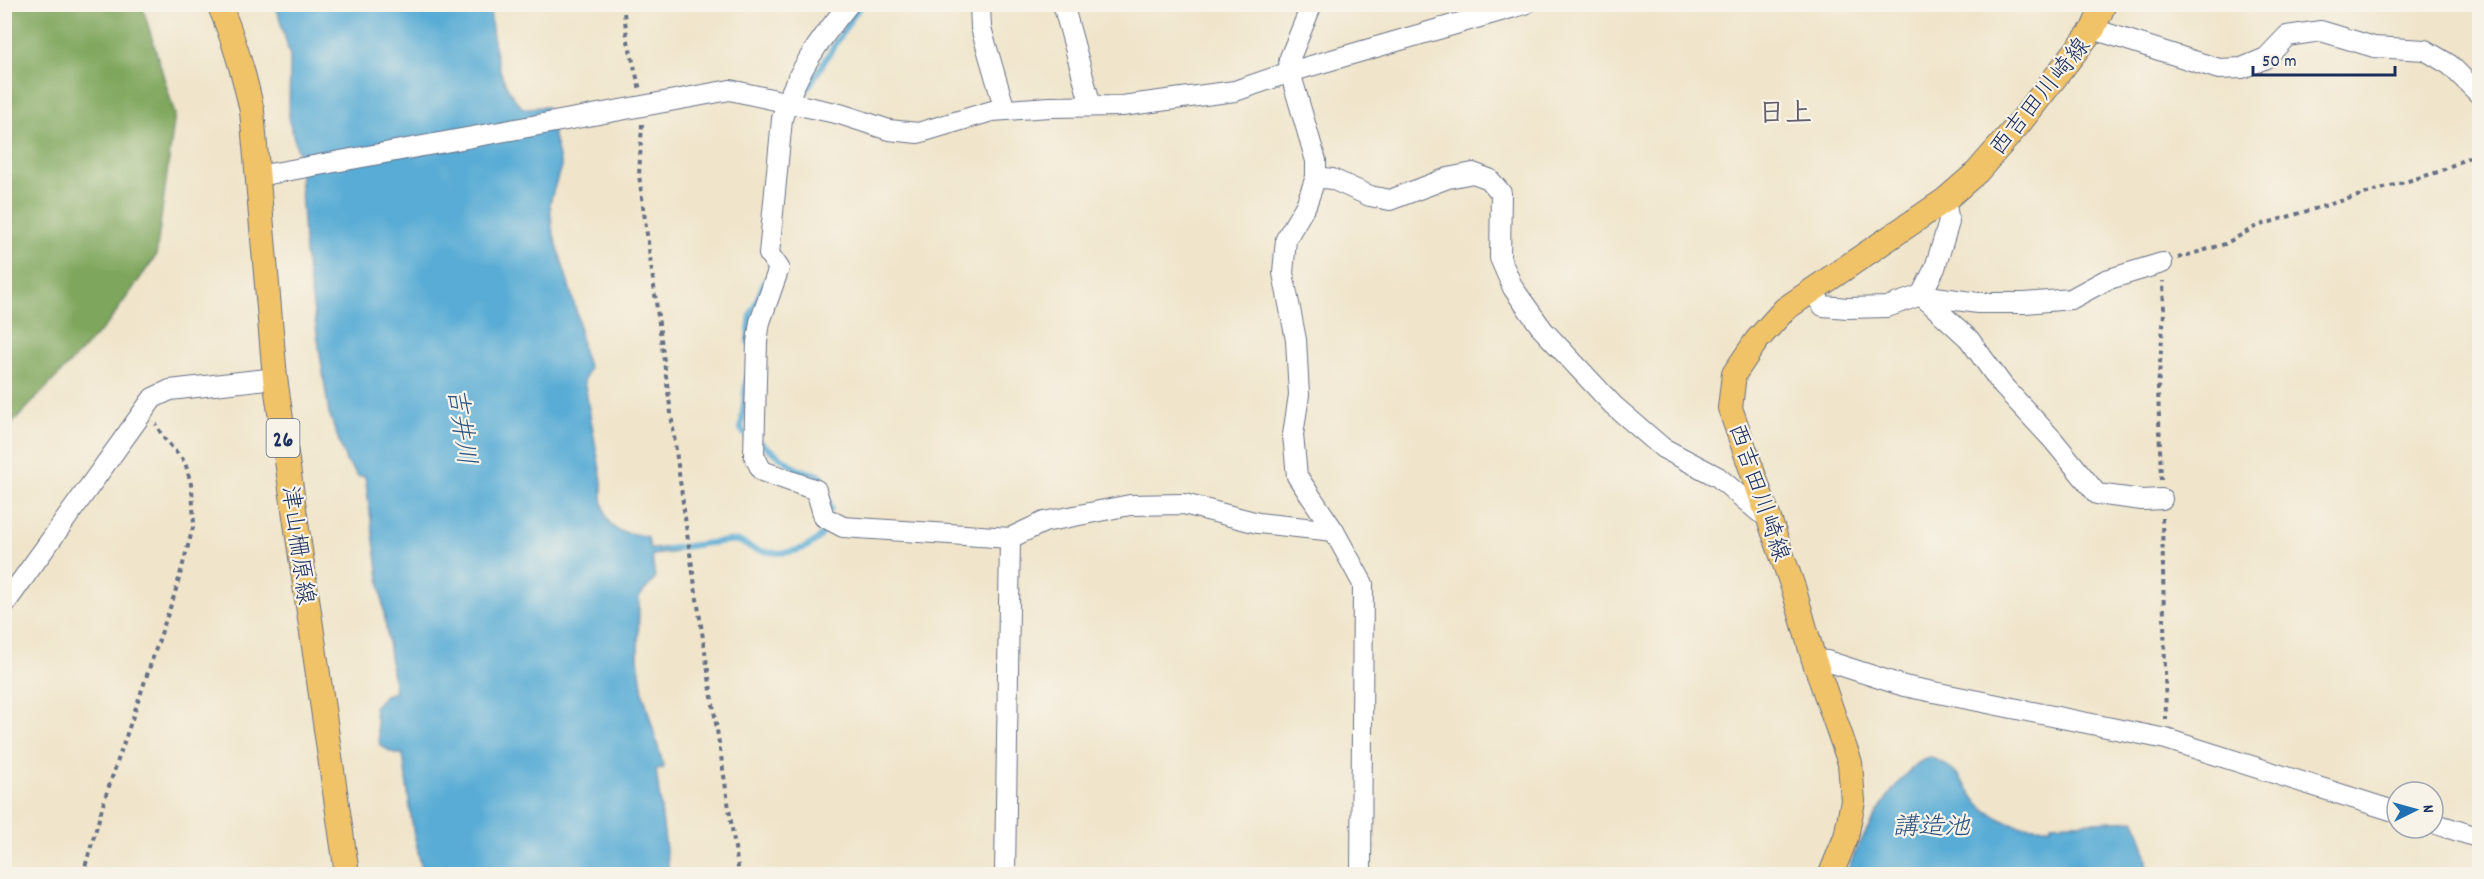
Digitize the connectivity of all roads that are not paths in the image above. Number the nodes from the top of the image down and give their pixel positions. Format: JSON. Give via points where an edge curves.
{"nodes":[{"id":1,"x":219,"y":4,"type":"edge"},
{"id":2,"x":849,"y":4,"type":"edge"},
{"id":3,"x":980,"y":4,"type":"edge"},
{"id":4,"x":1063,"y":4,"type":"edge"},
{"id":5,"x":1312,"y":4,"type":"edge"},
{"id":6,"x":1525,"y":4,"type":"edge"},
{"id":7,"x":2104,"y":4,"type":"edge"},
{"id":8,"x":2093,"y":29,"type":"junction"},
{"id":9,"x":1290,"y":72,"type":"junction"},
{"id":10,"x":2480,"y":94,"type":"edge"},
{"id":11,"x":787,"y":102,"type":"junction"},
{"id":12,"x":1091,"y":106,"type":"junction"},
{"id":13,"x":1005,"y":110,"type":"junction"},
{"id":14,"x":258,"y":176,"type":"junction"},
{"id":15,"x":1316,"y":177,"type":"junction"},
{"id":16,"x":1944,"y":200,"type":"junction"},
{"id":17,"x":2162,"y":263,"type":"road end"},
{"id":18,"x":1811,"y":290,"type":"junction"},
{"id":19,"x":1921,"y":295,"type":"junction"},
{"id":20,"x":275,"y":378,"type":"junction"},
{"id":21,"x":2162,"y":499,"type":"road end"},
{"id":22,"x":1769,"y":518,"type":"junction"},
{"id":23,"x":1334,"y":531,"type":"junction"},
{"id":24,"x":1010,"y":538,"type":"junction"},
{"id":25,"x":4,"y":605,"type":"edge"},
{"id":26,"x":1814,"y":660,"type":"junction"},
{"id":27,"x":2385,"y":808,"type":"edge"},
{"id":28,"x":2445,"y":827,"type":"edge"},
{"id":29,"x":2480,"y":838,"type":"edge"},
{"id":30,"x":347,"y":874,"type":"edge"},
{"id":31,"x":1005,"y":874,"type":"edge"},
{"id":32,"x":1361,"y":874,"type":"edge"},
{"id":33,"x":1831,"y":874,"type":"edge"}],
"edges":[{"from":1,"to":14,"type":"main road","name":"津山柵原線","number":"26","via":[[242,68],[252,111]]},
{"from":2,"to":11,"type":"street","via":[[807,62]]},
{"from":3,"to":13,"type":"street","via":[[981,28]]},
{"from":4,"to":12,"type":"street"},
{"from":5,"to":9,"type":"street","via":[[1289,60]]},
{"from":6,"to":9,"type":"street"},
{"from":7,"to":8,"type":"main road","name":"西吉田川崎線"},
{"from":8,"to":10,"type":"street","via":[[2219,69],[2242,68],[2266,58],[2287,36],[2320,31],[2374,47],[2425,50],[2450,65]]},
{"from":8,"to":16,"type":"main road","name":"西吉田川崎線","via":[[2018,125],[1977,172]]},
{"from":9,"to":12,"type":"street","via":[[1235,91],[1122,106]]},
{"from":9,"to":15,"type":"street","via":[[1316,161]]},
{"from":11,"to":13,"type":"street","via":[[889,130],[918,133]]},
{"from":11,"to":14,"type":"street","via":[[730,90]]},
{"from":11,"to":24,"type":"street","via":[[769,254],[779,268],[757,342],[754,455],[762,471],[816,490],[824,517],[843,527]]},
{"from":12,"to":13,"type":"street"},
{"from":14,"to":20,"type":"main road","name":"津山柵原線","number":"26"},
{"from":15,"to":22,"type":"street","via":[[1390,200],[1448,178],[1473,173],[1489,179],[1501,193],[1500,258],[1513,288],[1543,330],[1613,405],[1663,448],[1718,477]]},
{"from":15,"to":23,"type":"street","via":[[1286,239],[1283,273],[1296,340],[1299,395],[1293,435],[1297,476]]},
{"from":16,"to":18,"type":"main road","name":"西吉田川崎線"},
{"from":16,"to":19,"type":"street","via":[[1949,222],[1935,268]]},
{"from":17,"to":19,"type":"street","via":[[2106,280],[2071,298],[1978,303]]},
{"from":18,"to":19,"type":"street","via":[[1823,306],[1848,308],[1887,307]]},
{"from":18,"to":22,"type":"main road","name":"西吉田川崎線","via":[[1785,309],[1734,374],[1730,408]]},
{"from":19,"to":21,"type":"street","via":[[1969,339],[2003,386],[2097,494]]},
{"from":20,"to":25,"type":"street","via":[[170,390],[153,398]]},
{"from":20,"to":30,"type":"main road","name":"津山柵原線","number":"26"},
{"from":22,"to":26,"type":"main road","name":"西吉田川崎線"},
{"from":23,"to":24,"type":"street","via":[[1258,523],[1184,504],[1141,505],[1044,522]]},
{"from":23,"to":32,"type":"street","via":[[1363,584]]},
{"from":24,"to":31,"type":"street"},
{"from":26,"to":27,"type":"street","via":[[1904,686],[2166,739]]},
{"from":26,"to":33,"type":"main road","name":"西吉田川崎線","via":[[1851,772],[1853,801],[1846,837]]},
{"from":28,"to":29,"type":"street"}]}
